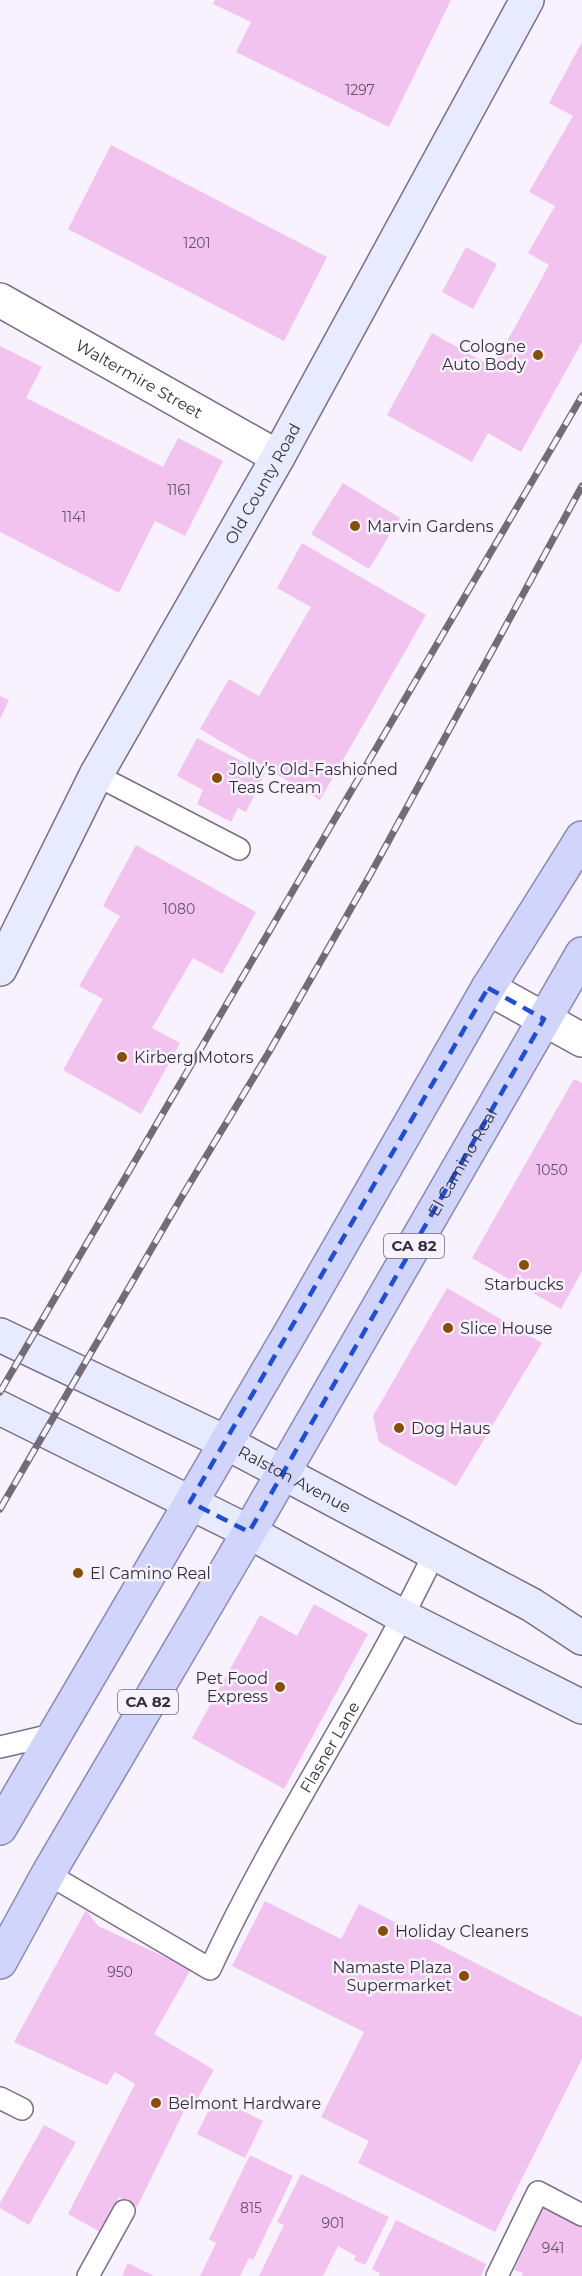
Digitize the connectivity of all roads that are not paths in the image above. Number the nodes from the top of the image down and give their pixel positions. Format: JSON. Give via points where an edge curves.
{"nodes":[{"id":1,"x":527,"y":0,"type":"edge"},
{"id":2,"x":0,"y":300,"type":"edge"},
{"id":3,"x":278,"y":457,"type":"junction"},
{"id":4,"x":96,"y":775,"type":"junction"},
{"id":5,"x":582,"y":838,"type":"edge"},
{"id":6,"x":239,"y":849,"type":"dead end"},
{"id":7,"x":582,"y":954,"type":"edge"},
{"id":8,"x":0,"y":969,"type":"edge"},
{"id":9,"x":488,"y":988,"type":"junction"},
{"id":10,"x":544,"y":1019,"type":"junction"},
{"id":11,"x":582,"y":1040,"type":"edge"},
{"id":12,"x":0,"y":1335,"type":"edge"},
{"id":13,"x":0,"y":1408,"type":"edge"},
{"id":14,"x":225,"y":1442,"type":"junction"},
{"id":15,"x":283,"y":1472,"type":"junction"},
{"id":16,"x":190,"y":1502,"type":"junction"},
{"id":17,"x":249,"y":1532,"type":"junction"},
{"id":18,"x":434,"y":1554,"type":"junction"},
{"id":19,"x":404,"y":1617,"type":"junction"},
{"id":20,"x":582,"y":1638,"type":"edge"},
{"id":21,"x":582,"y":1707,"type":"edge"},
{"id":22,"x":56,"y":1734,"type":"junction"},
{"id":23,"x":0,"y":1747,"type":"edge"},
{"id":24,"x":0,"y":1828,"type":"edge"},
{"id":25,"x":48,"y":1874,"type":"junction"},
{"id":26,"x":0,"y":1962,"type":"edge"},
{"id":27,"x":0,"y":2098,"type":"edge"},
{"id":28,"x":22,"y":2109,"type":"dead end"},
{"id":29,"x":124,"y":2211,"type":"dead end"},
{"id":30,"x":582,"y":2215,"type":"edge"},
{"id":31,"x":88,"y":2276,"type":"edge"},
{"id":32,"x":497,"y":2276,"type":"edge"}],
"edges":[{"from":1,"to":3,"type":"main road","name":"Old County Road"},
{"from":2,"to":3,"type":"street","name":"Waltermire Street"},
{"from":3,"to":4,"type":"main road","name":"Old County Road"},
{"from":4,"to":6,"type":"lane"},
{"from":4,"to":8,"type":"main road","name":"Old County Road"},
{"from":5,"to":9,"type":"main road"},
{"from":7,"to":10,"type":"main road","name":"El Camino Real","number":"CA 82"},
{"from":9,"to":10,"type":"street"},
{"from":9,"to":14,"type":"main road"},
{"from":10,"to":11,"type":"street"},
{"from":10,"to":15,"type":"main road","name":"El Camino Real","number":"CA 82"},
{"from":12,"to":14,"type":"main road","name":"Ralston Avenue"},
{"from":13,"to":16,"type":"main road"},
{"from":14,"to":15,"type":"main road","name":"Ralston Avenue"},
{"from":14,"to":16,"type":"main road"},
{"from":15,"to":17,"type":"main road","name":"El Camino Real","number":"CA 82"},
{"from":15,"to":18,"type":"main road","name":"Ralston Avenue"},
{"from":16,"to":17,"type":"main road"},
{"from":16,"to":22,"type":"main road"},
{"from":17,"to":19,"type":"main road"},
{"from":17,"to":25,"type":"main road","name":"El Camino Real","number":"CA 82"},
{"from":18,"to":19,"type":"lane","name":"Flasner Lane"},
{"from":18,"to":20,"type":"main road","name":"Ralston Avenue","via":[[532,1605]]},
{"from":19,"to":21,"type":"main road"},
{"from":19,"to":25,"type":"lane","name":"Flasner Lane","via":[[352,1705],[210,1969]]},
{"from":22,"to":23,"type":"lane"},
{"from":22,"to":24,"type":"main road"},
{"from":25,"to":26,"type":"main road","name":"El Camino Real","number":"CA 82"},
{"from":27,"to":28,"type":"lane"},
{"from":29,"to":31,"type":"lane"},
{"from":30,"to":32,"type":"lane","via":[[538,2192]]}]}
